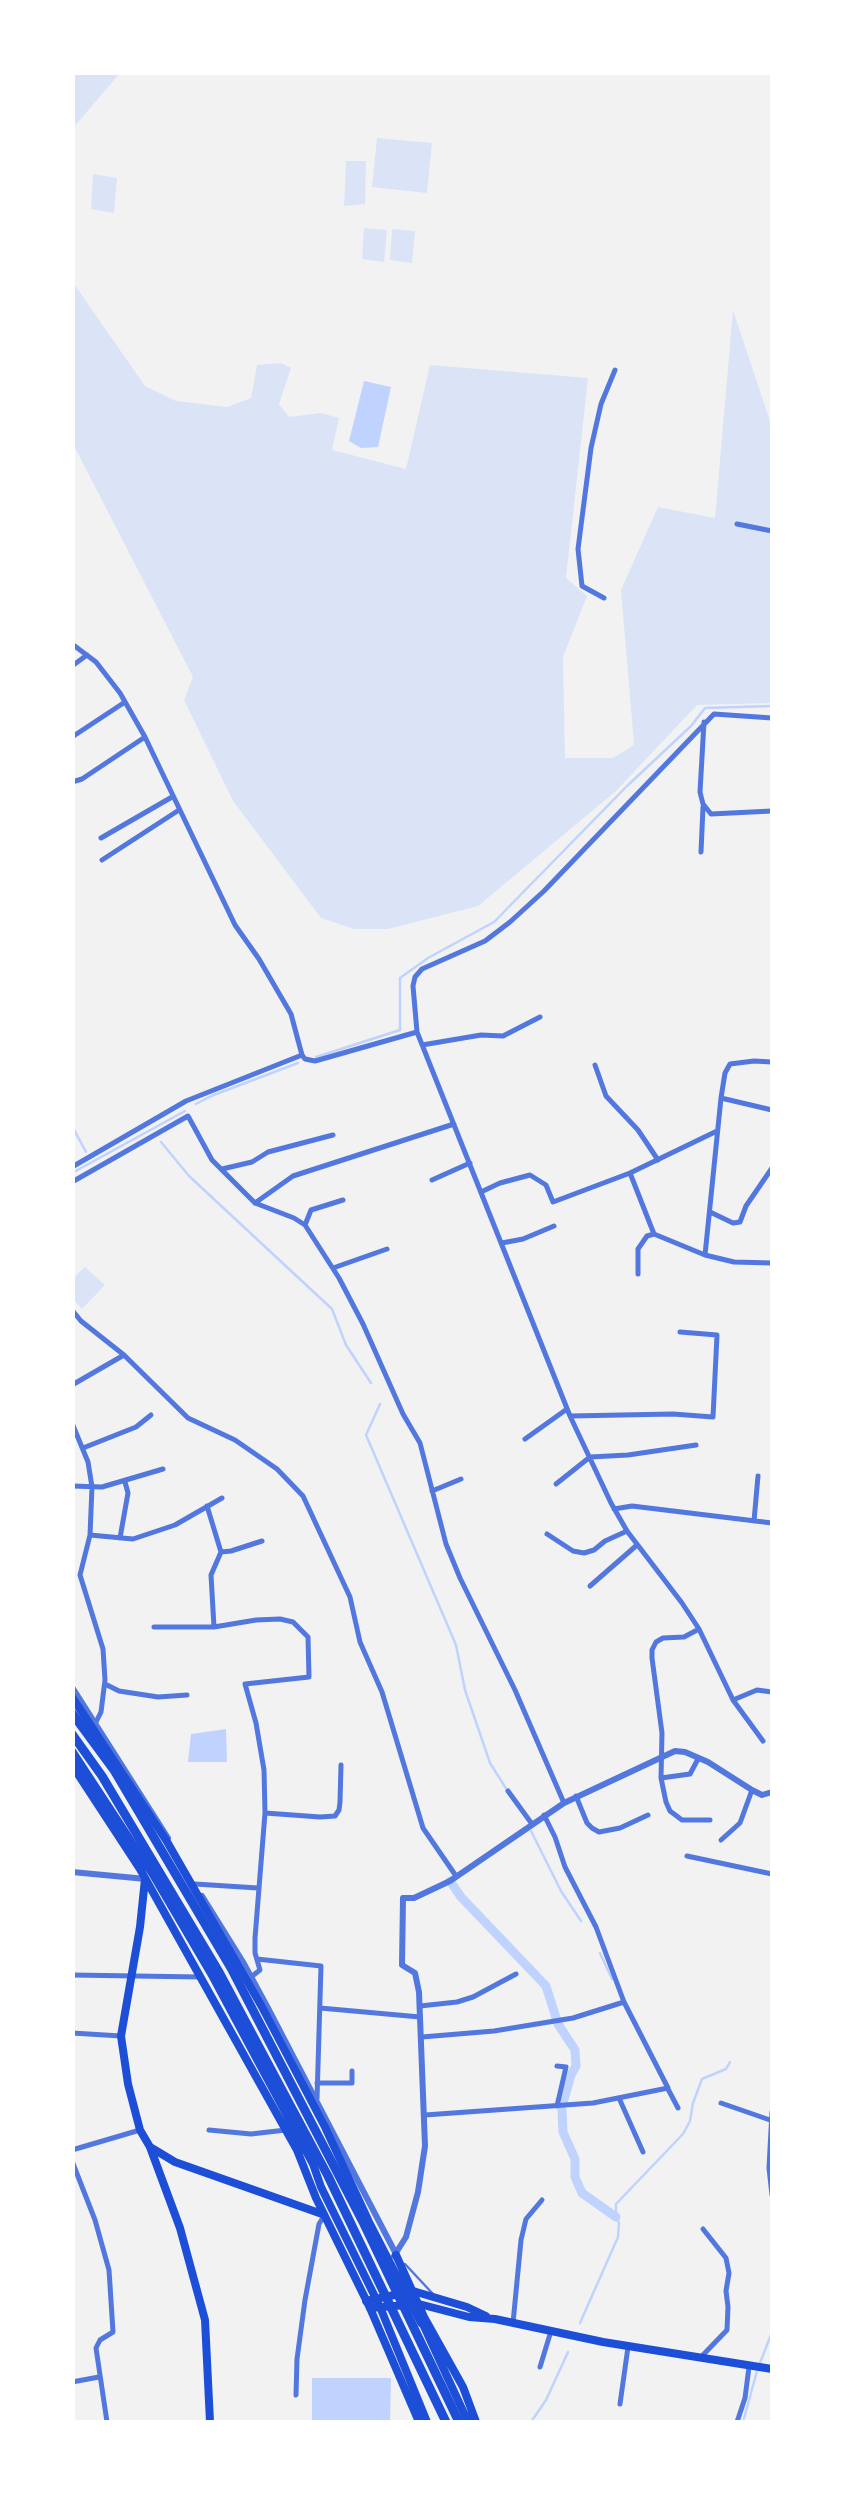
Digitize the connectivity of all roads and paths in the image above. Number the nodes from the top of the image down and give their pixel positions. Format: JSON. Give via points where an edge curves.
{"nodes":[{"id":1,"x":615,"y":370,"type":"dead end"},
{"id":2,"x":737,"y":524,"type":"dead end"},
{"id":3,"x":772,"y":531,"type":"edge"},
{"id":4,"x":604,"y":598,"type":"dead end"},
{"id":5,"x":72,"y":644,"type":"edge"},
{"id":6,"x":88,"y":655,"type":"junction"},
{"id":7,"x":72,"y":666,"type":"edge"},
{"id":8,"x":125,"y":702,"type":"junction"},
{"id":9,"x":772,"y":718,"type":"edge"},
{"id":10,"x":704,"y":722,"type":"junction"},
{"id":11,"x":72,"y":737,"type":"edge"},
{"id":12,"x":145,"y":737,"type":"junction"},
{"id":13,"x":72,"y":782,"type":"edge"},
{"id":14,"x":172,"y":797,"type":"junction"},
{"id":15,"x":703,"y":804,"type":"junction"},
{"id":16,"x":178,"y":810,"type":"junction"},
{"id":17,"x":772,"y":811,"type":"edge"},
{"id":18,"x":101,"y":838,"type":"dead end"},
{"id":19,"x":701,"y":852,"type":"dead end"},
{"id":20,"x":102,"y":860,"type":"dead end"},
{"id":21,"x":540,"y":1017,"type":"dead end"},
{"id":22,"x":417,"y":1032,"type":"junction"},
{"id":23,"x":422,"y":1045,"type":"junction"},
{"id":24,"x":302,"y":1055,"type":"junction"},
{"id":25,"x":772,"y":1062,"type":"edge"},
{"id":26,"x":595,"y":1064,"type":"dead end"},
{"id":27,"x":721,"y":1098,"type":"junction"},
{"id":28,"x":772,"y":1110,"type":"edge"},
{"id":29,"x":454,"y":1124,"type":"junction"},
{"id":30,"x":717,"y":1131,"type":"junction"},
{"id":31,"x":333,"y":1135,"type":"dead end"},
{"id":32,"x":658,"y":1160,"type":"junction"},
{"id":33,"x":470,"y":1163,"type":"junction"},
{"id":34,"x":72,"y":1168,"type":"edge"},
{"id":35,"x":772,"y":1168,"type":"edge"},
{"id":36,"x":222,"y":1169,"type":"junction"},
{"id":37,"x":630,"y":1174,"type":"junction"},
{"id":38,"x":432,"y":1180,"type":"dead end"},
{"id":39,"x":72,"y":1182,"type":"edge"},
{"id":40,"x":481,"y":1192,"type":"junction"},
{"id":41,"x":342,"y":1200,"type":"dead end"},
{"id":42,"x":254,"y":1203,"type":"junction"},
{"id":43,"x":710,"y":1212,"type":"junction"},
{"id":44,"x":305,"y":1224,"type":"junction"},
{"id":45,"x":554,"y":1226,"type":"dead end"},
{"id":46,"x":654,"y":1234,"type":"junction"},
{"id":47,"x":502,"y":1243,"type":"junction"},
{"id":48,"x":387,"y":1248,"type":"dead end"},
{"id":49,"x":705,"y":1255,"type":"junction"},
{"id":50,"x":772,"y":1263,"type":"edge"},
{"id":51,"x":333,"y":1268,"type":"junction"},
{"id":52,"x":638,"y":1274,"type":"dead end"},
{"id":53,"x":72,"y":1310,"type":"edge"},
{"id":54,"x":680,"y":1332,"type":"dead end"},
{"id":55,"x":124,"y":1355,"type":"junction"},
{"id":56,"x":72,"y":1385,"type":"edge"},
{"id":57,"x":569,"y":1413,"type":"junction"},
{"id":58,"x":150,"y":1416,"type":"dead end"},
{"id":59,"x":72,"y":1423,"type":"edge"},
{"id":60,"x":525,"y":1439,"type":"dead end"},
{"id":61,"x":696,"y":1445,"type":"dead end"},
{"id":62,"x":82,"y":1448,"type":"junction"},
{"id":63,"x":590,"y":1457,"type":"junction"},
{"id":64,"x":163,"y":1469,"type":"dead end"},
{"id":65,"x":758,"y":1476,"type":"dead end"},
{"id":66,"x":461,"y":1479,"type":"dead end"},
{"id":67,"x":125,"y":1482,"type":"junction"},
{"id":68,"x":556,"y":1484,"type":"dead end"},
{"id":69,"x":72,"y":1486,"type":"edge"},
{"id":70,"x":92,"y":1487,"type":"junction"},
{"id":71,"x":432,"y":1491,"type":"junction"},
{"id":72,"x":222,"y":1498,"type":"dead end"},
{"id":73,"x":207,"y":1506,"type":"junction"},
{"id":74,"x":614,"y":1509,"type":"junction"},
{"id":75,"x":754,"y":1521,"type":"junction"},
{"id":76,"x":772,"y":1523,"type":"edge"},
{"id":77,"x":626,"y":1531,"type":"junction"},
{"id":78,"x":547,"y":1534,"type":"dead end"},
{"id":79,"x":90,"y":1536,"type":"junction"},
{"id":80,"x":120,"y":1538,"type":"junction"},
{"id":81,"x":262,"y":1541,"type":"dead end"},
{"id":82,"x":638,"y":1544,"type":"junction"},
{"id":83,"x":221,"y":1552,"type":"junction"},
{"id":84,"x":590,"y":1586,"type":"dead end"},
{"id":85,"x":154,"y":1627,"type":"dead end"},
{"id":86,"x":214,"y":1627,"type":"junction"},
{"id":87,"x":699,"y":1629,"type":"junction"},
{"id":88,"x":105,"y":1684,"type":"junction"},
{"id":89,"x":72,"y":1687,"type":"edge"},
{"id":90,"x":772,"y":1692,"type":"edge"},
{"id":91,"x":187,"y":1696,"type":"dead end"},
{"id":92,"x":72,"y":1697,"type":"edge"},
{"id":93,"x":733,"y":1700,"type":"junction"},
{"id":94,"x":72,"y":1712,"type":"edge"},
{"id":95,"x":96,"y":1722,"type":"junction"},
{"id":96,"x":72,"y":1734,"type":"edge"},
{"id":97,"x":763,"y":1742,"type":"dead end"},
{"id":98,"x":72,"y":1751,"type":"edge"},
{"id":99,"x":661,"y":1756,"type":"junction"},
{"id":100,"x":699,"y":1758,"type":"junction"},
{"id":101,"x":72,"y":1765,"type":"edge"},
{"id":102,"x":341,"y":1765,"type":"dead end"},
{"id":103,"x":662,"y":1778,"type":"junction"},
{"id":104,"x":752,"y":1790,"type":"junction"},
{"id":105,"x":508,"y":1791,"type":"dead end"},
{"id":106,"x":772,"y":1792,"type":"edge"},
{"id":107,"x":576,"y":1796,"type":"junction"},
{"id":108,"x":564,"y":1803,"type":"junction"},
{"id":109,"x":265,"y":1813,"type":"junction"},
{"id":110,"x":648,"y":1815,"type":"dead end"},
{"id":111,"x":544,"y":1816,"type":"junction"},
{"id":112,"x":710,"y":1820,"type":"dead end"},
{"id":113,"x":532,"y":1824,"type":"junction"},
{"id":114,"x":721,"y":1840,"type":"dead end"},
{"id":115,"x":687,"y":1856,"type":"dead end"},
{"id":116,"x":72,"y":1872,"type":"edge"},
{"id":117,"x":772,"y":1874,"type":"edge"},
{"id":118,"x":456,"y":1876,"type":"junction"},
{"id":119,"x":150,"y":1879,"type":"junction"},
{"id":120,"x":192,"y":1884,"type":"junction"},
{"id":121,"x":258,"y":1888,"type":"junction"},
{"id":122,"x":258,"y":1959,"type":"junction"},
{"id":123,"x":132,"y":1974,"type":"junction"},
{"id":124,"x":516,"y":1974,"type":"dead end"},
{"id":125,"x":72,"y":1975,"type":"edge"},
{"id":126,"x":200,"y":1977,"type":"junction"},
{"id":127,"x":251,"y":1977,"type":"junction"},
{"id":128,"x":624,"y":2002,"type":"junction"},
{"id":129,"x":420,"y":2006,"type":"junction"},
{"id":130,"x":320,"y":2008,"type":"junction"},
{"id":131,"x":420,"y":2017,"type":"junction"},
{"id":132,"x":72,"y":2034,"type":"edge"},
{"id":133,"x":121,"y":2036,"type":"junction"},
{"id":134,"x":421,"y":2038,"type":"junction"},
{"id":135,"x":556,"y":2066,"type":"dead end"},
{"id":136,"x":352,"y":2071,"type":"dead end"},
{"id":137,"x":317,"y":2083,"type":"junction"},
{"id":138,"x":668,"y":2088,"type":"junction"},
{"id":139,"x":619,"y":2098,"type":"junction"},
{"id":140,"x":318,"y":2102,"type":"junction"},
{"id":141,"x":721,"y":2102,"type":"dead end"},
{"id":142,"x":558,"y":2106,"type":"junction"},
{"id":143,"x":678,"y":2108,"type":"dead end"},
{"id":144,"x":772,"y":2112,"type":"edge"},
{"id":145,"x":426,"y":2114,"type":"junction"},
{"id":146,"x":771,"y":2120,"type":"edge"},
{"id":147,"x":140,"y":2130,"type":"junction"},
{"id":148,"x":208,"y":2130,"type":"dead end"},
{"id":149,"x":286,"y":2130,"type":"junction"},
{"id":150,"x":150,"y":2147,"type":"junction"},
{"id":151,"x":72,"y":2150,"type":"edge"},
{"id":152,"x":643,"y":2152,"type":"dead end"},
{"id":153,"x":72,"y":2161,"type":"edge"},
{"id":154,"x":175,"y":2162,"type":"junction"},
{"id":155,"x":76,"y":2179,"type":"edge"},
{"id":156,"x":165,"y":2189,"type":"junction"},
{"id":157,"x":772,"y":2195,"type":"edge"},
{"id":158,"x":542,"y":2200,"type":"dead end"},
{"id":159,"x":324,"y":2214,"type":"junction"},
{"id":160,"x":703,"y":2229,"type":"dead end"},
{"id":161,"x":392,"y":2257,"type":"junction"},
{"id":162,"x":356,"y":2271,"type":"junction"},
{"id":163,"x":409,"y":2292,"type":"junction"},
{"id":164,"x":436,"y":2298,"type":"junction"},
{"id":165,"x":372,"y":2304,"type":"junction"},
{"id":166,"x":417,"y":2307,"type":"junction"},
{"id":167,"x":495,"y":2320,"type":"junction"},
{"id":168,"x":422,"y":2323,"type":"junction"},
{"id":169,"x":513,"y":2323,"type":"junction"},
{"id":170,"x":551,"y":2331,"type":"junction"},
{"id":171,"x":628,"y":2347,"type":"junction"},
{"id":172,"x":699,"y":2358,"type":"junction"},
{"id":173,"x":751,"y":2366,"type":"junction"},
{"id":174,"x":540,"y":2367,"type":"dead end"},
{"id":175,"x":768,"y":2369,"type":"edge"},
{"id":176,"x":100,"y":2377,"type":"junction"},
{"id":177,"x":72,"y":2382,"type":"edge"},
{"id":178,"x":296,"y":2395,"type":"dead end"},
{"id":179,"x":620,"y":2404,"type":"dead end"},
{"id":180,"x":107,"y":2422,"type":"edge"},
{"id":181,"x":210,"y":2422,"type":"edge"},
{"id":182,"x":419,"y":2422,"type":"edge"},
{"id":183,"x":427,"y":2422,"type":"edge"},
{"id":184,"x":446,"y":2422,"type":"edge"},
{"id":185,"x":460,"y":2422,"type":"edge"},
{"id":186,"x":472,"y":2422,"type":"edge"},
{"id":187,"x":737,"y":2422,"type":"edge"}],
"edges":[{"from":1,"to":4,"type":"street","via":[[601,404],[578,548],[582,586]]},
{"from":2,"to":3,"type":"street"},
{"from":5,"to":6,"type":"street"},
{"from":6,"to":7,"type":"street"},
{"from":6,"to":8,"type":"street"},
{"from":8,"to":11,"type":"street"},
{"from":8,"to":12,"type":"street"},
{"from":9,"to":10,"type":"street","via":[[714,714]]},
{"from":10,"to":15,"type":"street"},
{"from":10,"to":22,"type":"street","via":[[510,922],[485,942],[422,969],[413,986]]},
{"from":12,"to":13,"type":"street"},
{"from":12,"to":14,"type":"street"},
{"from":14,"to":16,"type":"street"},
{"from":14,"to":18,"type":"street"},
{"from":15,"to":17,"type":"street","via":[[711,814]]},
{"from":15,"to":19,"type":"street"},
{"from":16,"to":20,"type":"street"},
{"from":16,"to":24,"type":"street","via":[[235,924],[291,1014]]},
{"from":21,"to":23,"type":"street","via":[[502,1036]]},
{"from":22,"to":23,"type":"street"},
{"from":22,"to":24,"type":"street","via":[[315,1061]]},
{"from":23,"to":29,"type":"street"},
{"from":24,"to":34,"type":"street","via":[[186,1100]]},
{"from":25,"to":27,"type":"street","via":[[730,1064]]},
{"from":26,"to":32,"type":"street","via":[[606,1096]]},
{"from":27,"to":28,"type":"street"},
{"from":27,"to":30,"type":"street"},
{"from":29,"to":33,"type":"street"},
{"from":29,"to":42,"type":"street","via":[[293,1176]]},
{"from":30,"to":32,"type":"street"},
{"from":30,"to":43,"type":"street"},
{"from":31,"to":36,"type":"street"},
{"from":32,"to":37,"type":"street"},
{"from":33,"to":38,"type":"street"},
{"from":33,"to":40,"type":"street"},
{"from":35,"to":43,"type":"street","via":[[740,1222]]},
{"from":36,"to":39,"type":"street","via":[[188,1116]]},
{"from":36,"to":42,"type":"street"},
{"from":37,"to":40,"type":"street","via":[[553,1202],[546,1185],[530,1175]]},
{"from":37,"to":46,"type":"street"},
{"from":40,"to":47,"type":"street"},
{"from":41,"to":44,"type":"street","via":[[311,1210]]},
{"from":42,"to":44,"type":"street"},
{"from":43,"to":49,"type":"street"},
{"from":44,"to":51,"type":"street"},
{"from":45,"to":47,"type":"street"},
{"from":46,"to":49,"type":"street"},
{"from":46,"to":52,"type":"street","via":[[638,1249]]},
{"from":47,"to":57,"type":"street"},
{"from":48,"to":51,"type":"street"},
{"from":49,"to":50,"type":"street"},
{"from":51,"to":71,"type":"street","via":[[420,1444]]},
{"from":53,"to":55,"type":"street"},
{"from":54,"to":57,"type":"street","via":[[717,1334],[713,1417]]},
{"from":55,"to":56,"type":"street"},
{"from":55,"to":118,"type":"street","via":[[188,1418],[235,1440],[303,1496],[350,1597],[423,1828]]},
{"from":57,"to":60,"type":"street"},
{"from":57,"to":63,"type":"street"},
{"from":58,"to":62,"type":"street"},
{"from":59,"to":62,"type":"street"},
{"from":61,"to":63,"type":"street"},
{"from":62,"to":70,"type":"street"},
{"from":63,"to":68,"type":"street"},
{"from":63,"to":74,"type":"street"},
{"from":64,"to":67,"type":"street"},
{"from":65,"to":75,"type":"street"},
{"from":66,"to":71,"type":"street"},
{"from":67,"to":70,"type":"street"},
{"from":67,"to":80,"type":"street"},
{"from":69,"to":70,"type":"street"},
{"from":70,"to":79,"type":"street"},
{"from":71,"to":108,"type":"street","via":[[460,1578]]},
{"from":72,"to":73,"type":"street"},
{"from":73,"to":80,"type":"street","via":[[175,1524]]},
{"from":73,"to":83,"type":"street"},
{"from":74,"to":75,"type":"street"},
{"from":74,"to":77,"type":"street"},
{"from":75,"to":76,"type":"street"},
{"from":77,"to":78,"type":"street","via":[[584,1553]]},
{"from":77,"to":82,"type":"street"},
{"from":79,"to":80,"type":"street"},
{"from":79,"to":88,"type":"street","via":[[80,1576],[103,1649]]},
{"from":81,"to":83,"type":"street"},
{"from":82,"to":84,"type":"street"},
{"from":82,"to":87,"type":"street"},
{"from":83,"to":86,"type":"street","via":[[212,1575]]},
{"from":85,"to":86,"type":"street"},
{"from":86,"to":109,"type":"street","via":[[280,1620],[308,1636],[309,1677],[245,1684],[264,1770]]},
{"from":87,"to":93,"type":"street"},
{"from":87,"to":99,"type":"street","via":[[663,1638],[652,1650]]},
{"from":88,"to":91,"type":"street","via":[[158,1697]]},
{"from":88,"to":95,"type":"street"},
{"from":89,"to":95,"type":"street"},
{"from":90,"to":93,"type":"street"},
{"from":92,"to":120,"type":"main road"},
{"from":93,"to":97,"type":"street"},
{"from":94,"to":185,"type":"highway","via":[[114,1770],[231,1968]]},
{"from":95,"to":120,"type":"street"},
{"from":96,"to":184,"type":"highway","via":[[220,1972]]},
{"from":98,"to":119,"type":"main road"},
{"from":99,"to":100,"type":"street","via":[[674,1751]]},
{"from":99,"to":103,"type":"street"},
{"from":99,"to":107,"type":"street"},
{"from":100,"to":103,"type":"street","via":[[690,1774]]},
{"from":100,"to":104,"type":"street"},
{"from":101,"to":119,"type":"main road"},
{"from":102,"to":109,"type":"street","via":[[335,1816]]},
{"from":103,"to":112,"type":"street","via":[[670,1811],[682,1820]]},
{"from":104,"to":106,"type":"street"},
{"from":104,"to":114,"type":"street","via":[[740,1822]]},
{"from":105,"to":113,"type":"street"},
{"from":107,"to":108,"type":"street"},
{"from":107,"to":110,"type":"street","via":[[599,1832]]},
{"from":108,"to":111,"type":"street"},
{"from":109,"to":121,"type":"street"},
{"from":111,"to":113,"type":"street"},
{"from":111,"to":128,"type":"street"},
{"from":113,"to":118,"type":"street"},
{"from":115,"to":117,"type":"street"},
{"from":116,"to":119,"type":"street"},
{"from":118,"to":129,"type":"street","via":[[404,1898],[402,1965],[415,1973]]},
{"from":119,"to":120,"type":"street"},
{"from":119,"to":123,"type":"main road"},
{"from":119,"to":126,"type":"main road"},
{"from":119,"to":162,"type":"main road","via":[[213,1977],[313,2164]]},
{"from":120,"to":121,"type":"street"},
{"from":120,"to":127,"type":"street"},
{"from":120,"to":161,"type":"main road"},
{"from":121,"to":122,"type":"street"},
{"from":122,"to":127,"type":"street","via":[[260,1970]]},
{"from":122,"to":130,"type":"street","via":[[321,1966]]},
{"from":123,"to":125,"type":"street"},
{"from":123,"to":126,"type":"street"},
{"from":123,"to":133,"type":"main road"},
{"from":124,"to":129,"type":"street","via":[[457,2002]]},
{"from":126,"to":149,"type":"main road"},
{"from":127,"to":140,"type":"street"},
{"from":128,"to":134,"type":"street","via":[[573,2018]]},
{"from":128,"to":138,"type":"street"},
{"from":129,"to":131,"type":"street"},
{"from":130,"to":131,"type":"street"},
{"from":130,"to":137,"type":"street"},
{"from":131,"to":134,"type":"street"},
{"from":132,"to":133,"type":"street"},
{"from":133,"to":147,"type":"main road"},
{"from":134,"to":145,"type":"street"},
{"from":135,"to":142,"type":"street","via":[[566,2068]]},
{"from":136,"to":137,"type":"street","via":[[352,2083]]},
{"from":137,"to":140,"type":"street"},
{"from":138,"to":139,"type":"street"},
{"from":138,"to":143,"type":"street"},
{"from":139,"to":142,"type":"street"},
{"from":139,"to":152,"type":"street"},
{"from":140,"to":161,"type":"street"},
{"from":141,"to":146,"type":"street"},
{"from":142,"to":145,"type":"street"},
{"from":144,"to":146,"type":"street"},
{"from":145,"to":161,"type":"street","via":[[418,2192],[406,2237]]},
{"from":146,"to":157,"type":"street"},
{"from":147,"to":150,"type":"main road"},
{"from":147,"to":151,"type":"street"},
{"from":148,"to":149,"type":"street"},
{"from":149,"to":159,"type":"main road"},
{"from":150,"to":154,"type":"main road"},
{"from":150,"to":156,"type":"main road"},
{"from":153,"to":155,"type":"street"},
{"from":154,"to":156,"type":"main road"},
{"from":154,"to":159,"type":"main road"},
{"from":155,"to":176,"type":"street","via":[[109,2270],[113,2327],[97,2344]]},
{"from":156,"to":181,"type":"main road","via":[[205,2320]]},
{"from":158,"to":169,"type":"street","via":[[526,2219]]},
{"from":159,"to":162,"type":"main road"},
{"from":159,"to":178,"type":"street","via":[[305,2300]]},
{"from":160,"to":172,"type":"street","via":[[729,2265],[728,2318],[726,2330]]},
{"from":161,"to":162,"type":"street"},
{"from":161,"to":163,"type":"main road"},
{"from":161,"to":164,"type":"lane"},
{"from":162,"to":165,"type":"main road"},
{"from":163,"to":164,"type":"main road"},
{"from":163,"to":165,"type":"main road"},
{"from":163,"to":166,"type":"main road"},
{"from":164,"to":167,"type":"main road"},
{"from":165,"to":166,"type":"main road"},
{"from":165,"to":182,"type":"main road"},
{"from":165,"to":183,"type":"main road"},
{"from":166,"to":167,"type":"main road"},
{"from":166,"to":168,"type":"main road"},
{"from":166,"to":168,"type":"main road"},
{"from":166,"to":186,"type":"main road","via":[[463,2388]]},
{"from":167,"to":169,"type":"main road"},
{"from":168,"to":186,"type":"main road"},
{"from":169,"to":170,"type":"main road"},
{"from":170,"to":171,"type":"main road"},
{"from":170,"to":174,"type":"street"},
{"from":171,"to":172,"type":"main road"},
{"from":171,"to":179,"type":"street"},
{"from":172,"to":173,"type":"main road"},
{"from":173,"to":175,"type":"main road"},
{"from":173,"to":187,"type":"street"},
{"from":176,"to":177,"type":"street"},
{"from":176,"to":180,"type":"street"}]}
